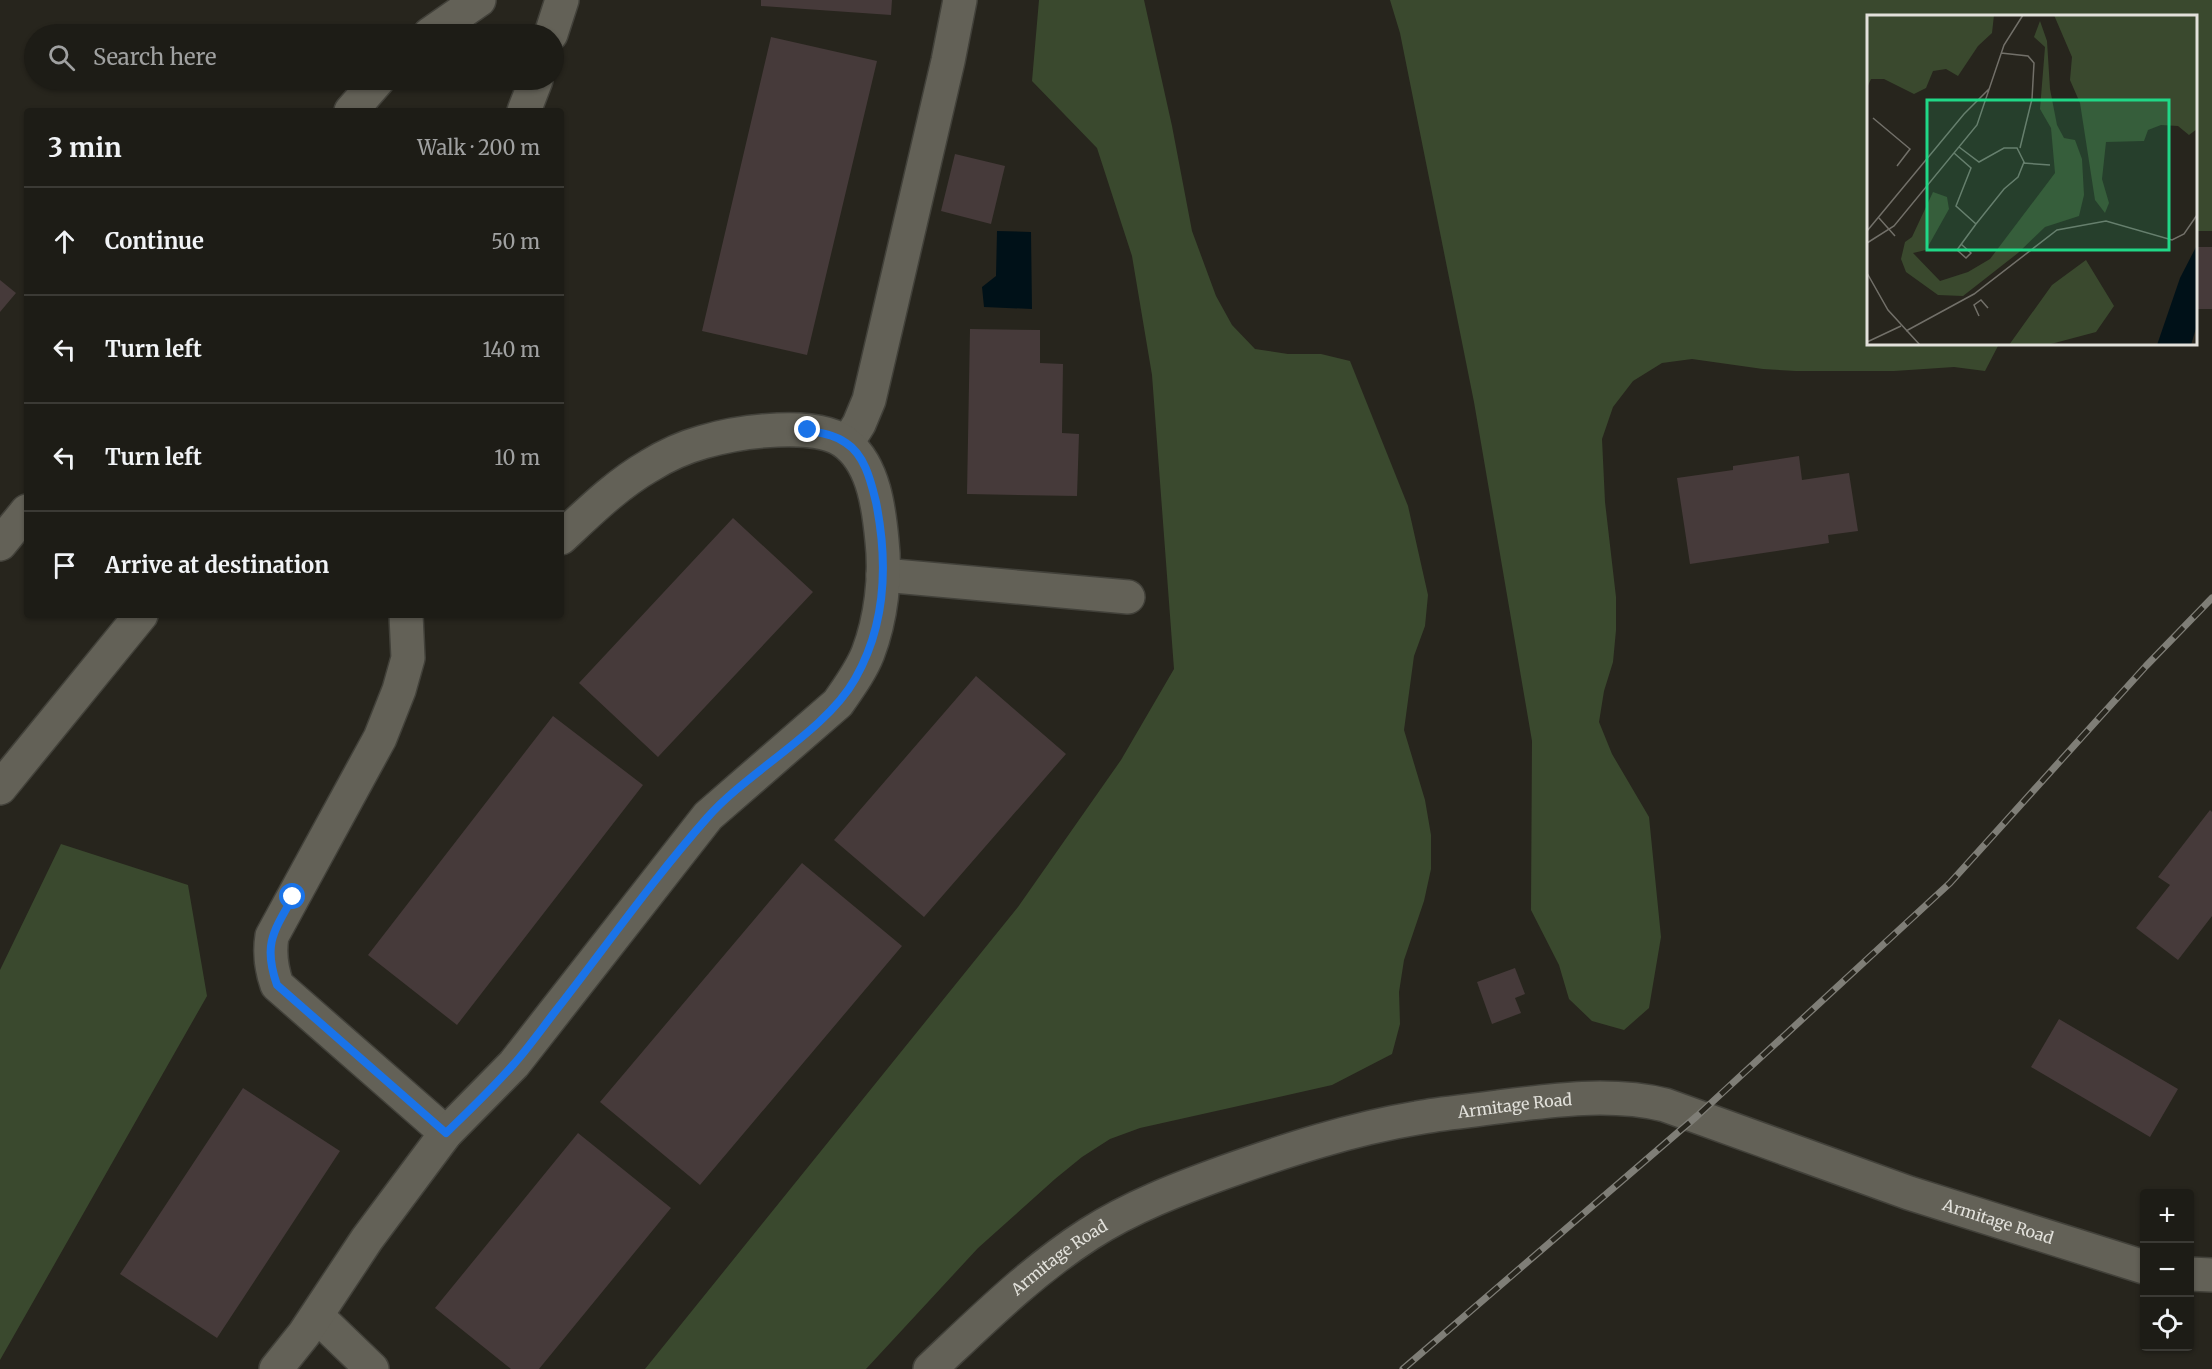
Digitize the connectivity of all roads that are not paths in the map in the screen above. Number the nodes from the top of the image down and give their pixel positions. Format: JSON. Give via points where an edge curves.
{"nodes":[{"id":1,"x":479,"y":0,"type":"edge"},
{"id":2,"x":562,"y":0,"type":"edge"},
{"id":3,"x":960,"y":0,"type":"edge"},
{"id":4,"x":444,"y":24,"type":"edge"},
{"id":5,"x":554,"y":24,"type":"edge"},
{"id":6,"x":369,"y":90,"type":"edge"},
{"id":7,"x":532,"y":90,"type":"edge"},
{"id":8,"x":354,"y":108,"type":"edge"},
{"id":9,"x":525,"y":108,"type":"edge"},
{"id":10,"x":847,"y":443,"type":"junction"},
{"id":11,"x":24,"y":515,"type":"edge"},
{"id":12,"x":564,"y":535,"type":"edge"},
{"id":13,"x":0,"y":544,"type":"edge"},
{"id":14,"x":883,"y":575,"type":"junction"},
{"id":15,"x":1128,"y":597,"type":"dead end"},
{"id":16,"x":139,"y":618,"type":"edge"},
{"id":17,"x":406,"y":618,"type":"edge"},
{"id":18,"x":0,"y":788,"type":"edge"},
{"id":19,"x":446,"y":1133,"type":"junction"},
{"id":20,"x":2140,"y":1266,"type":"edge"},
{"id":21,"x":2194,"y":1274,"type":"edge"},
{"id":22,"x":2212,"y":1275,"type":"edge"},
{"id":23,"x":317,"y":1316,"type":"junction"},
{"id":24,"x":276,"y":1369,"type":"edge"},
{"id":25,"x":372,"y":1369,"type":"edge"},
{"id":26,"x":930,"y":1369,"type":"edge"}],
"edges":[{"from":1,"to":4,"type":"street"},
{"from":2,"to":5,"type":"street"},
{"from":3,"to":10,"type":"street","via":[[869,400]]},
{"from":6,"to":8,"type":"street"},
{"from":7,"to":9,"type":"street"},
{"from":10,"to":12,"type":"street","via":[[808,430],[736,434],[701,442],[650,464]]},
{"from":10,"to":14,"type":"street","via":[[861,458],[872,486],[881,527]]},
{"from":11,"to":13,"type":"street"},
{"from":14,"to":15,"type":"street"},
{"from":14,"to":19,"type":"street","via":[[868,653],[838,703],[708,816],[514,1064]]},
{"from":16,"to":18,"type":"street"},
{"from":17,"to":19,"type":"street","via":[[408,658],[380,738],[272,936],[270,951],[277,985]]},
{"from":19,"to":23,"type":"street","via":[[367,1239]]},
{"from":20,"to":26,"type":"street","name":"Armitage Road","via":[[1909,1193],[1674,1108],[1639,1100],[1543,1101],[1416,1118],[1314,1143],[1186,1185],[1089,1234],[1014,1290]]},
{"from":21,"to":22,"type":"street"},
{"from":23,"to":24,"type":"street"},
{"from":23,"to":25,"type":"street"}]}
